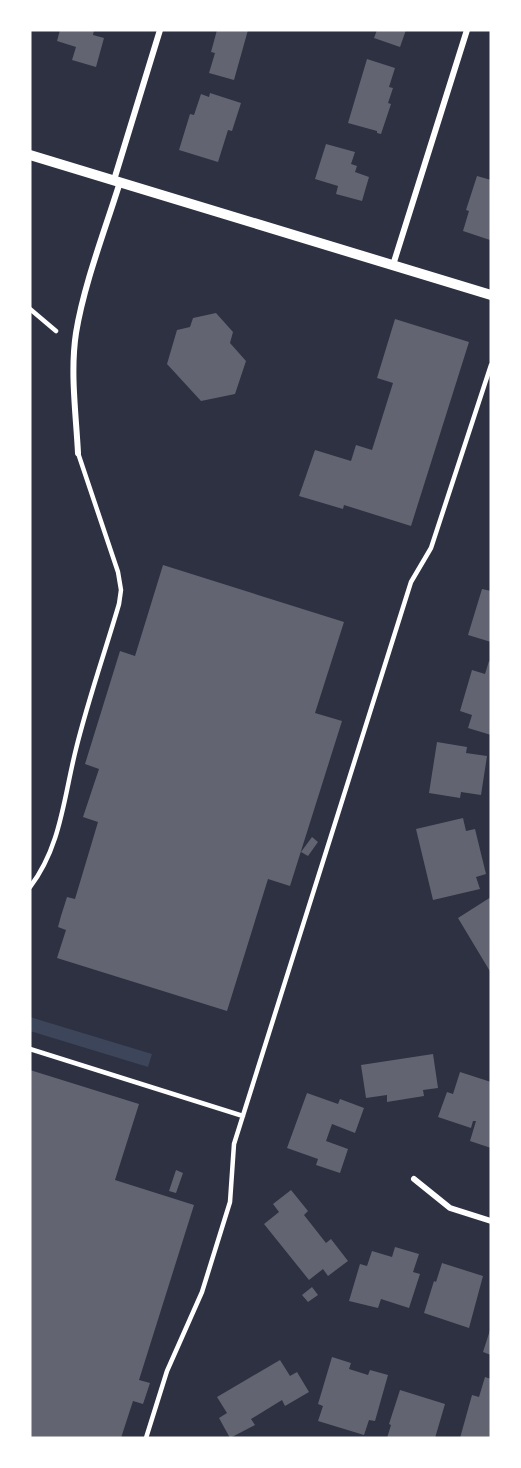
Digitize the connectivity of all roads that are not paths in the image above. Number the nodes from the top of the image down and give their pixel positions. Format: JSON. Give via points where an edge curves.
{"nodes":[{"id":1,"x":160,"y":30,"type":"edge"},
{"id":2,"x":467,"y":30,"type":"edge"},
{"id":3,"x":30,"y":155,"type":"edge"},
{"id":4,"x":117,"y":181,"type":"junction"},
{"id":5,"x":393,"y":265,"type":"junction"},
{"id":6,"x":491,"y":295,"type":"edge"},
{"id":7,"x":30,"y":309,"type":"edge"},
{"id":8,"x":56,"y":331,"type":"dead end"},
{"id":9,"x":491,"y":365,"type":"edge"},
{"id":10,"x":78,"y":453,"type":"joint"},
{"id":11,"x":30,"y":886,"type":"edge"},
{"id":12,"x":30,"y":1049,"type":"edge"},
{"id":13,"x":243,"y":1116,"type":"junction"},
{"id":14,"x":414,"y":1179,"type":"dead end"},
{"id":15,"x":491,"y":1221,"type":"edge"},
{"id":16,"x":146,"y":1438,"type":"edge"}],
"edges":[{"from":1,"to":4,"type":"street"},
{"from":2,"to":5,"type":"street"},
{"from":3,"to":4,"type":"street"},
{"from":4,"to":5,"type":"street"},
{"from":4,"to":10,"type":"street","via":[[76,333]]},
{"from":5,"to":6,"type":"street"},
{"from":7,"to":8,"type":"lane"},
{"from":9,"to":13,"type":"lane","via":[[431,548],[411,582]]},
{"from":10,"to":11,"type":"lane","via":[[121,590],[56,836],[48,858]]},
{"from":12,"to":13,"type":"lane"},
{"from":13,"to":16,"type":"lane","via":[[234,1144],[230,1202],[202,1292],[167,1371]]},
{"from":14,"to":15,"type":"street","via":[[450,1208]]}]}
